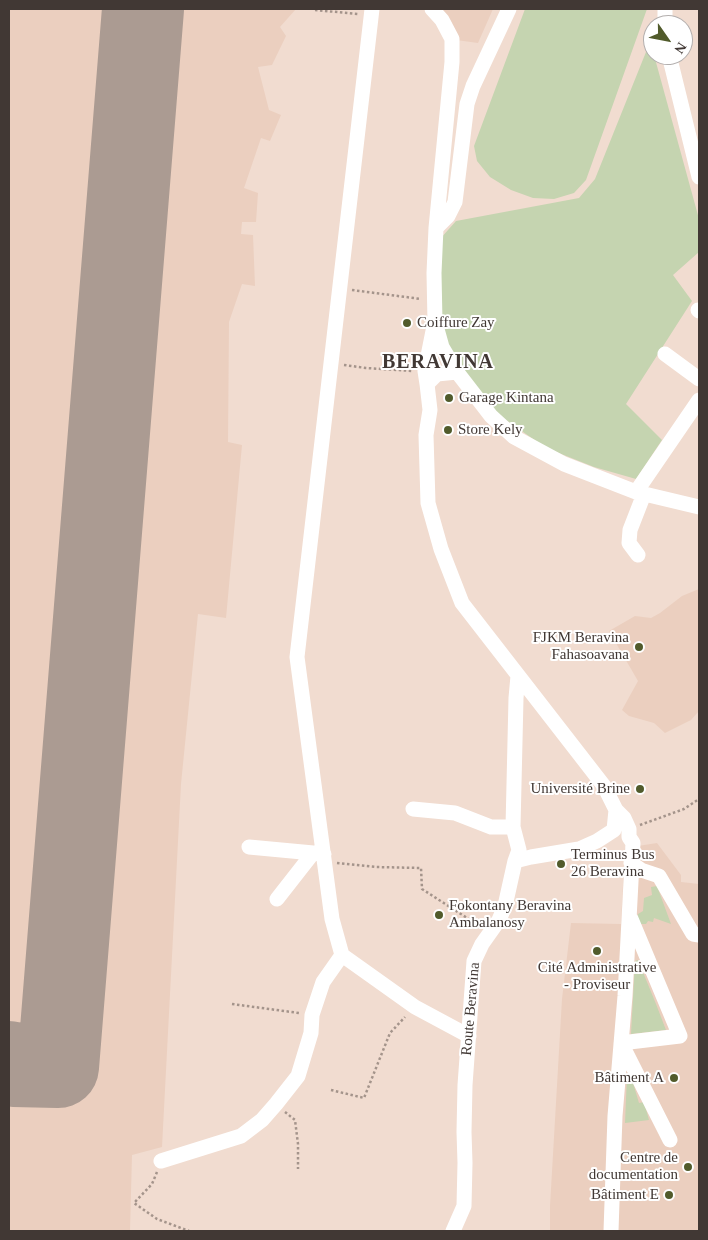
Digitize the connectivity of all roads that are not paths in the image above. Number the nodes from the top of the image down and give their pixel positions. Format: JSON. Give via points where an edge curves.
{"nodes":[{"id":1,"x":432,"y":9,"type":"edge"},
{"id":2,"x":509,"y":9,"type":"edge"},
{"id":3,"x":372,"y":12,"type":"edge"},
{"id":4,"x":671,"y":65,"type":"edge"},
{"id":5,"x":699,"y":177,"type":"edge"},
{"id":6,"x":436,"y":228,"type":"junction"},
{"id":7,"x":435,"y":322,"type":"junction"},
{"id":8,"x":665,"y":354,"type":"dead end"},
{"id":9,"x":457,"y":372,"type":"junction"},
{"id":10,"x":426,"y":377,"type":"junction"},
{"id":11,"x":699,"y":379,"type":"edge"},
{"id":12,"x":699,"y":400,"type":"edge"},
{"id":13,"x":640,"y":493,"type":"junction"},
{"id":14,"x":699,"y":507,"type":"edge"},
{"id":15,"x":638,"y":554,"type":"dead end"},
{"id":16,"x":518,"y":676,"type":"junction"},
{"id":17,"x":413,"y":809,"type":"dead end"},
{"id":18,"x":616,"y":810,"type":"junction"},
{"id":19,"x":513,"y":827,"type":"junction"},
{"id":20,"x":249,"y":847,"type":"dead end"},
{"id":21,"x":321,"y":856,"type":"junction"},
{"id":22,"x":515,"y":861,"type":"junction"},
{"id":23,"x":632,"y":863,"type":"junction"},
{"id":24,"x":277,"y":899,"type":"dead end"},
{"id":25,"x":630,"y":916,"type":"junction"},
{"id":26,"x":699,"y":935,"type":"edge"},
{"id":27,"x":342,"y":955,"type":"junction"},
{"id":28,"x":469,"y":1036,"type":"junction"},
{"id":29,"x":620,"y":1042,"type":"junction"},
{"id":30,"x":670,"y":1140,"type":"dead end"},
{"id":31,"x":161,"y":1162,"type":"road end"},
{"id":32,"x":453,"y":1231,"type":"edge"},
{"id":33,"x":612,"y":1231,"type":"edge"}],
"edges":[{"from":1,"to":6,"type":"street","via":[[452,39]]},
{"from":2,"to":6,"type":"street","via":[[473,86],[467,104],[455,202],[448,216]]},
{"from":3,"to":21,"type":"street","via":[[298,657]]},
{"from":4,"to":5,"type":"street"},
{"from":6,"to":7,"type":"street"},
{"from":7,"to":9,"type":"street","via":[[442,347]]},
{"from":7,"to":10,"type":"street"},
{"from":8,"to":11,"type":"street"},
{"from":9,"to":10,"type":"street"},
{"from":9,"to":13,"type":"street","via":[[490,416],[514,438],[564,464]]},
{"from":10,"to":16,"type":"street","via":[[430,410],[426,435],[428,503],[441,549],[462,602]]},
{"from":12,"to":13,"type":"street"},
{"from":13,"to":14,"type":"street"},
{"from":13,"to":15,"type":"street","via":[[629,543]]},
{"from":16,"to":18,"type":"street","via":[[604,786]]},
{"from":16,"to":19,"type":"street","name":"Route Beravina"},
{"from":17,"to":19,"type":"street","via":[[455,813],[491,827]]},
{"from":18,"to":22,"type":"street","via":[[614,830],[597,841],[579,849]]},
{"from":18,"to":23,"type":"street","via":[[629,829],[633,843]]},
{"from":19,"to":22,"type":"street","name":"Route Beravina","via":[[519,850]]},
{"from":20,"to":21,"type":"street"},
{"from":21,"to":24,"type":"street"},
{"from":21,"to":27,"type":"street"},
{"from":22,"to":28,"type":"street","name":"Route Beravina","via":[[506,906],[474,961]]},
{"from":23,"to":25,"type":"street"},
{"from":23,"to":26,"type":"street","via":[[659,876],[693,934]]},
{"from":25,"to":29,"type":"street"},
{"from":25,"to":29,"type":"street","via":[[680,1036]]},
{"from":27,"to":28,"type":"street","via":[[414,1007]]},
{"from":27,"to":31,"type":"street","via":[[322,982],[298,1076],[276,1104],[241,1136]]},
{"from":28,"to":32,"type":"street","name":"Route Beravina","via":[[464,1085],[464,1206]]},
{"from":29,"to":30,"type":"street"},
{"from":29,"to":33,"type":"street","via":[[614,1116]]}]}
